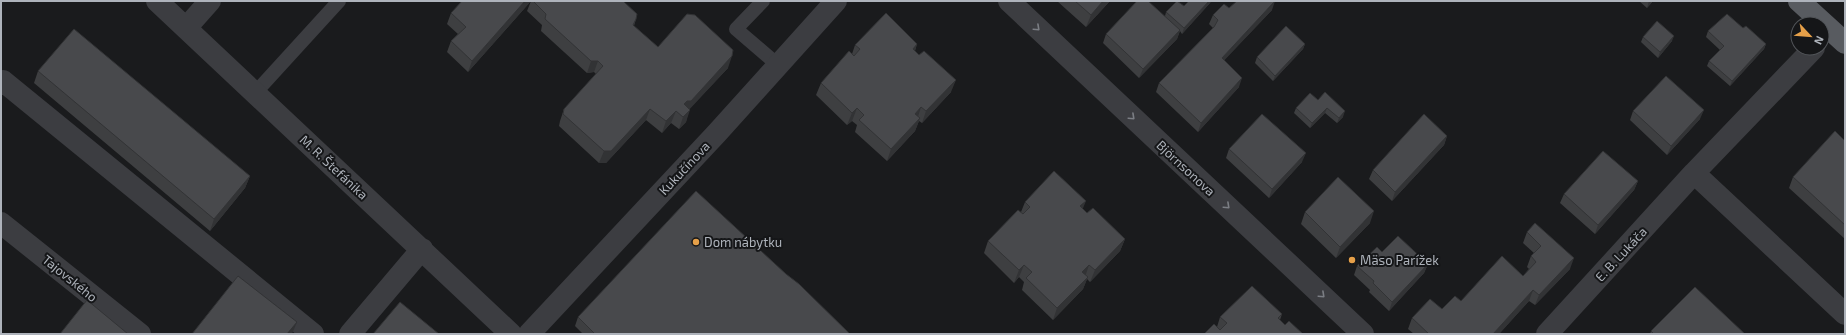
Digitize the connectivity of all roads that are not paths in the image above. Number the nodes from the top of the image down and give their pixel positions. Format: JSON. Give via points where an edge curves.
{"nodes":[{"id":1,"x":157,"y":1,"type":"edge"},
{"id":2,"x":210,"y":1,"type":"edge"},
{"id":3,"x":339,"y":1,"type":"edge"},
{"id":4,"x":763,"y":1,"type":"edge"},
{"id":5,"x":836,"y":1,"type":"edge"},
{"id":6,"x":1009,"y":1,"type":"edge"},
{"id":7,"x":1799,"y":1,"type":"edge"},
{"id":8,"x":186,"y":28,"type":"junction"},
{"id":9,"x":1833,"y":38,"type":"edge"},
{"id":10,"x":1806,"y":56,"type":"edge"},
{"id":11,"x":778,"y":65,"type":"junction"},
{"id":12,"x":1,"y":84,"type":"edge"},
{"id":13,"x":255,"y":93,"type":"junction"},
{"id":14,"x":1694,"y":174,"type":"junction"},
{"id":15,"x":1,"y":223,"type":"edge"},
{"id":16,"x":422,"y":249,"type":"junction"},
{"id":17,"x":1845,"y":314,"type":"edge"},
{"id":18,"x":140,"y":334,"type":"edge"},
{"id":19,"x":313,"y":334,"type":"edge"},
{"id":20,"x":350,"y":334,"type":"edge"},
{"id":21,"x":511,"y":334,"type":"edge"},
{"id":22,"x":529,"y":334,"type":"edge"},
{"id":23,"x":1363,"y":334,"type":"edge"},
{"id":24,"x":1547,"y":334,"type":"edge"}],
"edges":[{"from":1,"to":8,"type":"street","name":"M. R. Štefánika"},
{"from":2,"to":8,"type":"street"},
{"from":3,"to":13,"type":"lane"},
{"from":4,"to":11,"type":"lane","via":[[736,29]]},
{"from":5,"to":11,"type":"street","name":"Kukučínova"},
{"from":6,"to":23,"type":"street","name":"Björnsonova","one_way":true},
{"from":7,"to":9,"type":"main road"},
{"from":8,"to":13,"type":"street","name":"M. R. Štefánika"},
{"from":10,"to":14,"type":"street","name":"E. B. Lukáča"},
{"from":11,"to":22,"type":"street","name":"Kukučínova"},
{"from":12,"to":19,"type":"street","via":[[3,82]]},
{"from":13,"to":16,"type":"street","name":"M. R. Štefánika"},
{"from":14,"to":17,"type":"street"},
{"from":14,"to":24,"type":"street","name":"E. B. Lukáča"},
{"from":15,"to":18,"type":"street","name":"Tajovského"},
{"from":16,"to":20,"type":"street"},
{"from":16,"to":21,"type":"street","name":"M. R. Štefánika"}]}
